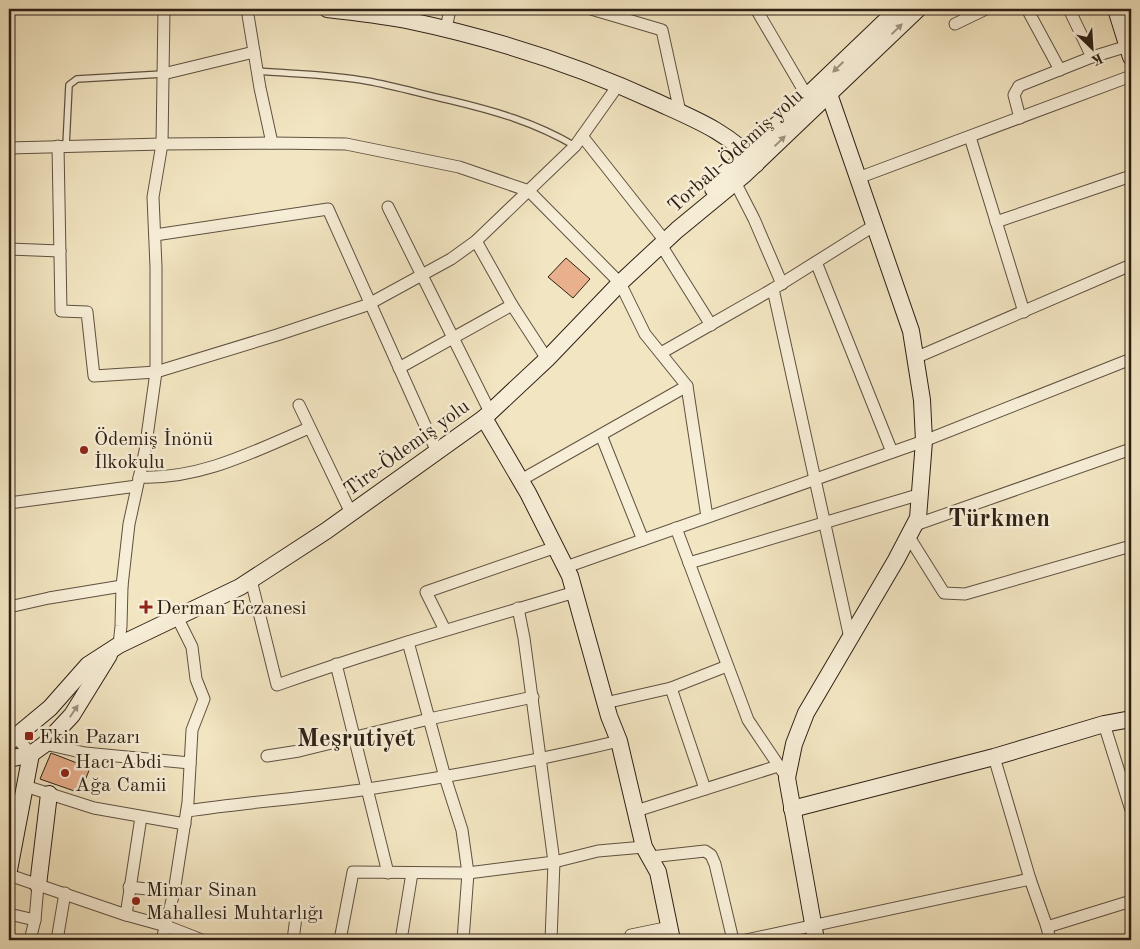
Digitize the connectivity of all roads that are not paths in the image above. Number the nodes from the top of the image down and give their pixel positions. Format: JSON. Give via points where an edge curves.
{"nodes":[{"id":1,"x":164,"y":9,"type":"edge"},
{"id":2,"x":247,"y":9,"type":"edge"},
{"id":3,"x":328,"y":9,"type":"edge"},
{"id":4,"x":450,"y":9,"type":"edge"},
{"id":5,"x":591,"y":9,"type":"edge"},
{"id":6,"x":756,"y":9,"type":"edge"},
{"id":7,"x":898,"y":9,"type":"edge"},
{"id":8,"x":918,"y":9,"type":"edge"},
{"id":9,"x":986,"y":9,"type":"edge"},
{"id":10,"x":1027,"y":9,"type":"edge"},
{"id":11,"x":1069,"y":9,"type":"edge"},
{"id":12,"x":1116,"y":9,"type":"edge"},
{"id":13,"x":955,"y":24,"type":"dead end"},
{"id":14,"x":446,"y":29,"type":"junction"},
{"id":15,"x":254,"y":52,"type":"junction"},
{"id":16,"x":1130,"y":53,"type":"edge"},
{"id":17,"x":1092,"y":57,"type":"junction"},
{"id":18,"x":1060,"y":70,"type":"junction"},
{"id":19,"x":257,"y":71,"type":"junction"},
{"id":20,"x":163,"y":74,"type":"junction"},
{"id":21,"x":1131,"y":76,"type":"edge"},
{"id":22,"x":619,"y":84,"type":"junction"},
{"id":23,"x":829,"y":94,"type":"junction"},
{"id":24,"x":807,"y":96,"type":"junction"},
{"id":25,"x":687,"y":115,"type":"junction"},
{"id":26,"x":1020,"y":118,"type":"junction"},
{"id":27,"x":582,"y":136,"type":"junction"},
{"id":28,"x":970,"y":137,"type":"junction"},
{"id":29,"x":272,"y":143,"type":"junction"},
{"id":30,"x":162,"y":144,"type":"junction"},
{"id":31,"x":62,"y":146,"type":"junction"},
{"id":32,"x":574,"y":146,"type":"junction"},
{"id":33,"x":9,"y":148,"type":"edge"},
{"id":34,"x":744,"y":167,"type":"junction"},
{"id":35,"x":1131,"y":176,"type":"edge"},
{"id":36,"x":858,"y":178,"type":"junction"},
{"id":37,"x":529,"y":191,"type":"junction"},
{"id":38,"x":388,"y":207,"type":"dead end"},
{"id":39,"x":996,"y":222,"type":"junction"},
{"id":40,"x":875,"y":225,"type":"junction"},
{"id":41,"x":155,"y":234,"type":"junction"},
{"id":42,"x":667,"y":239,"type":"junction"},
{"id":43,"x":476,"y":241,"type":"junction"},
{"id":44,"x":9,"y":249,"type":"edge"},
{"id":45,"x":60,"y":251,"type":"junction"},
{"id":46,"x":816,"y":262,"type":"junction"},
{"id":47,"x":1131,"y":265,"type":"edge"},
{"id":48,"x":422,"y":275,"type":"junction"},
{"id":49,"x":620,"y":283,"type":"junction"},
{"id":50,"x":777,"y":287,"type":"junction"},
{"id":51,"x":370,"y":303,"type":"junction"},
{"id":52,"x":512,"y":305,"type":"junction"},
{"id":53,"x":1024,"y":312,"type":"junction"},
{"id":54,"x":711,"y":325,"type":"junction"},
{"id":55,"x":453,"y":338,"type":"junction"},
{"id":56,"x":661,"y":353,"type":"junction"},
{"id":57,"x":916,"y":358,"type":"junction"},
{"id":58,"x":547,"y":359,"type":"junction"},
{"id":59,"x":1131,"y":359,"type":"edge"},
{"id":60,"x":399,"y":368,"type":"junction"},
{"id":61,"x":156,"y":372,"type":"junction"},
{"id":62,"x":687,"y":386,"type":"junction"},
{"id":63,"x":298,"y":406,"type":"dead end"},
{"id":64,"x":487,"y":415,"type":"junction"},
{"id":65,"x":310,"y":428,"type":"junction"},
{"id":66,"x":601,"y":435,"type":"junction"},
{"id":67,"x":924,"y":441,"type":"junction"},
{"id":68,"x":1131,"y":449,"type":"edge"},
{"id":69,"x":437,"y":452,"type":"junction"},
{"id":70,"x":892,"y":452,"type":"junction"},
{"id":71,"x":815,"y":479,"type":"junction"},
{"id":72,"x":521,"y":480,"type":"junction"},
{"id":73,"x":138,"y":481,"type":"junction"},
{"id":74,"x":921,"y":494,"type":"junction"},
{"id":75,"x":9,"y":504,"type":"edge"},
{"id":76,"x":351,"y":513,"type":"junction"},
{"id":77,"x":707,"y":517,"type":"junction"},
{"id":78,"x":825,"y":523,"type":"junction"},
{"id":79,"x":676,"y":528,"type":"junction"},
{"id":80,"x":912,"y":531,"type":"junction"},
{"id":81,"x":643,"y":540,"type":"junction"},
{"id":82,"x":1131,"y":546,"type":"edge"},
{"id":83,"x":556,"y":547,"type":"junction"},
{"id":84,"x":689,"y":562,"type":"junction"},
{"id":85,"x":566,"y":567,"type":"junction"},
{"id":86,"x":251,"y":580,"type":"junction"},
{"id":87,"x":122,"y":586,"type":"junction"},
{"id":88,"x":575,"y":592,"type":"junction"},
{"id":89,"x":9,"y":607,"type":"edge"},
{"id":90,"x":518,"y":608,"type":"junction"},
{"id":91,"x":178,"y":617,"type":"junction"},
{"id":92,"x":445,"y":630,"type":"junction"},
{"id":93,"x":850,"y":638,"type":"junction"},
{"id":94,"x":408,"y":642,"type":"junction"},
{"id":95,"x":119,"y":645,"type":"junction"},
{"id":96,"x":336,"y":664,"type":"junction"},
{"id":97,"x":728,"y":666,"type":"junction"},
{"id":98,"x":671,"y":688,"type":"junction"},
{"id":99,"x":533,"y":697,"type":"junction"},
{"id":100,"x":606,"y":703,"type":"junction"},
{"id":101,"x":1131,"y":718,"type":"edge"},
{"id":102,"x":429,"y":719,"type":"junction"},
{"id":103,"x":1104,"y":724,"type":"junction"},
{"id":104,"x":11,"y":736,"type":"edge"},
{"id":105,"x":354,"y":737,"type":"junction"},
{"id":106,"x":619,"y":741,"type":"junction"},
{"id":107,"x":45,"y":744,"type":"junction"},
{"id":108,"x":31,"y":754,"type":"junction"},
{"id":109,"x":267,"y":756,"type":"dead end"},
{"id":110,"x":994,"y":757,"type":"junction"},
{"id":111,"x":9,"y":759,"type":"edge"},
{"id":112,"x":541,"y":759,"type":"junction"},
{"id":113,"x":190,"y":763,"type":"junction"},
{"id":114,"x":782,"y":772,"type":"junction"},
{"id":115,"x":445,"y":777,"type":"junction"},
{"id":116,"x":25,"y":786,"type":"junction"},
{"id":117,"x":367,"y":789,"type":"junction"},
{"id":118,"x":705,"y":789,"type":"junction"},
{"id":119,"x":49,"y":794,"type":"junction"},
{"id":120,"x":792,"y":808,"type":"junction"},
{"id":121,"x":1131,"y":810,"type":"edge"},
{"id":122,"x":187,"y":811,"type":"junction"},
{"id":123,"x":636,"y":811,"type":"junction"},
{"id":124,"x":142,"y":817,"type":"junction"},
{"id":125,"x":185,"y":824,"type":"junction"},
{"id":126,"x":14,"y":825,"type":"edge"},
{"id":127,"x":647,"y":852,"type":"junction"},
{"id":128,"x":554,"y":862,"type":"junction"},
{"id":129,"x":9,"y":870,"type":"edge"},
{"id":130,"x":388,"y":873,"type":"junction"},
{"id":131,"x":412,"y":873,"type":"junction"},
{"id":132,"x":468,"y":873,"type":"junction"},
{"id":133,"x":9,"y":875,"type":"edge"},
{"id":134,"x":1030,"y":878,"type":"junction"},
{"id":135,"x":38,"y":885,"type":"junction"},
{"id":136,"x":129,"y":887,"type":"junction"},
{"id":137,"x":174,"y":892,"type":"junction"},
{"id":138,"x":65,"y":893,"type":"junction"},
{"id":139,"x":1131,"y":901,"type":"edge"},
{"id":140,"x":9,"y":914,"type":"edge"},
{"id":141,"x":126,"y":914,"type":"junction"},
{"id":142,"x":296,"y":917,"type":"dead end"},
{"id":143,"x":35,"y":920,"type":"junction"},
{"id":144,"x":166,"y":926,"type":"junction"},
{"id":145,"x":1047,"y":927,"type":"junction"},
{"id":146,"x":815,"y":933,"type":"edge"},
{"id":147,"x":671,"y":934,"type":"edge"},
{"id":148,"x":30,"y":940,"type":"edge"},
{"id":149,"x":57,"y":940,"type":"edge"},
{"id":150,"x":162,"y":940,"type":"edge"},
{"id":151,"x":202,"y":940,"type":"edge"},
{"id":152,"x":293,"y":940,"type":"edge"},
{"id":153,"x":340,"y":940,"type":"edge"},
{"id":154,"x":401,"y":940,"type":"edge"},
{"id":155,"x":464,"y":940,"type":"edge"},
{"id":156,"x":551,"y":940,"type":"edge"},
{"id":157,"x":632,"y":940,"type":"edge"},
{"id":158,"x":734,"y":940,"type":"edge"},
{"id":159,"x":746,"y":940,"type":"edge"},
{"id":160,"x":1050,"y":940,"type":"edge"}],
"edges":[{"from":1,"to":20,"type":"street"},
{"from":2,"to":15,"type":"street"},
{"from":3,"to":14,"type":"street"},
{"from":4,"to":14,"type":"street"},
{"from":5,"to":25,"type":"street","via":[[662,30]]},
{"from":6,"to":24,"type":"street"},
{"from":7,"to":24,"type":"street","name":"Torbalı-Ödemiş yolu","one_way":true},
{"from":23,"to":8,"type":"street","name":"Torbalı-Ödemiş yolu","one_way":true},
{"from":9,"to":13,"type":"street"},
{"from":10,"to":18,"type":"street"},
{"from":11,"to":17,"type":"street"},
{"from":12,"to":16,"type":"street"},
{"from":14,"to":22,"type":"street","via":[[493,40]]},
{"from":15,"to":19,"type":"street"},
{"from":15,"to":20,"type":"street"},
{"from":16,"to":17,"type":"street"},
{"from":17,"to":18,"type":"street"},
{"from":18,"to":26,"type":"street","via":[[1016,89],[1014,98]]},
{"from":19,"to":29,"type":"street"},
{"from":19,"to":32,"type":"lane","via":[[334,77],[397,88],[519,119]]},
{"from":20,"to":30,"type":"street"},
{"from":20,"to":31,"type":"lane","via":[[77,78],[72,81]]},
{"from":21,"to":26,"type":"street"},
{"from":22,"to":25,"type":"street"},
{"from":22,"to":27,"type":"street"},
{"from":34,"to":23,"type":"street","name":"Torbalı-Ödemiş yolu","one_way":true},
{"from":23,"to":36,"type":"street"},
{"from":24,"to":34,"type":"street","name":"Torbalı-Ödemiş yolu"},
{"from":25,"to":34,"type":"street","via":[[726,137]]},
{"from":26,"to":28,"type":"street"},
{"from":27,"to":32,"type":"street"},
{"from":27,"to":42,"type":"street"},
{"from":28,"to":36,"type":"street"},
{"from":28,"to":39,"type":"street"},
{"from":29,"to":30,"type":"street"},
{"from":29,"to":37,"type":"street","via":[[346,144],[459,167]]},
{"from":30,"to":31,"type":"street"},
{"from":30,"to":41,"type":"street","via":[[154,197]]},
{"from":31,"to":33,"type":"street"},
{"from":31,"to":45,"type":"street"},
{"from":32,"to":37,"type":"street"},
{"from":34,"to":42,"type":"street","name":"Torbalı-Ödemiş yolu"},
{"from":34,"to":50,"type":"street","via":[[754,219]]},
{"from":35,"to":39,"type":"street"},
{"from":36,"to":40,"type":"street"},
{"from":37,"to":43,"type":"street"},
{"from":37,"to":49,"type":"street"},
{"from":38,"to":48,"type":"street"},
{"from":39,"to":53,"type":"street"},
{"from":40,"to":46,"type":"street"},
{"from":40,"to":57,"type":"street","via":[[911,331]]},
{"from":41,"to":51,"type":"street","via":[[328,209]]},
{"from":41,"to":61,"type":"street"},
{"from":42,"to":49,"type":"street","name":"Tire-Ödemiş yolu"},
{"from":42,"to":54,"type":"street"},
{"from":43,"to":48,"type":"street"},
{"from":43,"to":52,"type":"street"},
{"from":44,"to":45,"type":"street"},
{"from":45,"to":61,"type":"street","via":[[61,311],[87,312],[94,376]]},
{"from":46,"to":50,"type":"street"},
{"from":46,"to":70,"type":"street"},
{"from":47,"to":53,"type":"street"},
{"from":48,"to":51,"type":"street"},
{"from":48,"to":55,"type":"street"},
{"from":49,"to":56,"type":"street","via":[[645,334]]},
{"from":49,"to":58,"type":"street","name":"Tire-Ödemiş yolu"},
{"from":50,"to":54,"type":"street"},
{"from":50,"to":71,"type":"street"},
{"from":51,"to":60,"type":"street"},
{"from":51,"to":61,"type":"street"},
{"from":52,"to":55,"type":"street"},
{"from":52,"to":58,"type":"street"},
{"from":53,"to":57,"type":"street"},
{"from":54,"to":56,"type":"street"},
{"from":55,"to":60,"type":"street"},
{"from":55,"to":64,"type":"street"},
{"from":56,"to":62,"type":"street"},
{"from":57,"to":67,"type":"street"},
{"from":58,"to":64,"type":"street","name":"Tire-Ödemiş yolu"},
{"from":59,"to":67,"type":"street"},
{"from":60,"to":69,"type":"street"},
{"from":61,"to":73,"type":"street"},
{"from":62,"to":66,"type":"street"},
{"from":62,"to":77,"type":"street"},
{"from":63,"to":65,"type":"street"},
{"from":64,"to":69,"type":"street","name":"Tire-Ödemiş yolu"},
{"from":64,"to":72,"type":"street"},
{"from":65,"to":73,"type":"street","via":[[210,468]]},
{"from":65,"to":76,"type":"street"},
{"from":66,"to":72,"type":"street"},
{"from":66,"to":81,"type":"street"},
{"from":67,"to":70,"type":"street"},
{"from":67,"to":74,"type":"street"},
{"from":68,"to":80,"type":"street"},
{"from":69,"to":76,"type":"street","name":"Tire-Ödemiş yolu"},
{"from":70,"to":71,"type":"street"},
{"from":71,"to":77,"type":"street"},
{"from":71,"to":78,"type":"street"},
{"from":72,"to":83,"type":"street"},
{"from":73,"to":75,"type":"street"},
{"from":73,"to":87,"type":"street","via":[[128,524]]},
{"from":74,"to":78,"type":"street"},
{"from":74,"to":80,"type":"street","via":[[918,518]]},
{"from":76,"to":86,"type":"street","name":"Tire-Ödemiş yolu"},
{"from":77,"to":79,"type":"street"},
{"from":78,"to":84,"type":"street"},
{"from":78,"to":93,"type":"street"},
{"from":79,"to":81,"type":"street"},
{"from":79,"to":84,"type":"street"},
{"from":80,"to":82,"type":"street","via":[[944,593],[965,594]]},
{"from":80,"to":93,"type":"street"},
{"from":81,"to":85,"type":"street"},
{"from":83,"to":85,"type":"street"},
{"from":83,"to":92,"type":"street","via":[[426,592]]},
{"from":84,"to":97,"type":"street"},
{"from":85,"to":88,"type":"street"},
{"from":86,"to":91,"type":"street","name":"Tire-Ödemiş yolu"},
{"from":86,"to":96,"type":"street","via":[[277,685]]},
{"from":87,"to":89,"type":"street"},
{"from":87,"to":95,"type":"street"},
{"from":88,"to":90,"type":"street"},
{"from":88,"to":100,"type":"street"},
{"from":90,"to":92,"type":"street"},
{"from":90,"to":99,"type":"street"},
{"from":91,"to":95,"type":"street","name":"Tire-Ödemiş yolu"},
{"from":91,"to":113,"type":"street","via":[[192,647],[196,679],[204,699],[192,730]]},
{"from":92,"to":94,"type":"street"},
{"from":93,"to":114,"type":"street","via":[[806,713]]},
{"from":94,"to":96,"type":"street"},
{"from":94,"to":102,"type":"street"},
{"from":95,"to":104,"type":"street","name":"Tire-Ödemiş yolu","via":[[88,665],[50,708]]},
{"from":107,"to":95,"type":"street","one_way":true,"via":[[72,715],[105,660]]},
{"from":96,"to":105,"type":"street"},
{"from":97,"to":98,"type":"street"},
{"from":97,"to":114,"type":"street","via":[[748,720]]},
{"from":98,"to":100,"type":"street"},
{"from":98,"to":118,"type":"street"},
{"from":99,"to":102,"type":"street"},
{"from":99,"to":112,"type":"street"},
{"from":100,"to":106,"type":"street"},
{"from":101,"to":103,"type":"street"},
{"from":102,"to":105,"type":"street"},
{"from":102,"to":115,"type":"street"},
{"from":103,"to":110,"type":"street"},
{"from":103,"to":121,"type":"street"},
{"from":104,"to":108,"type":"street"},
{"from":105,"to":109,"type":"street"},
{"from":105,"to":117,"type":"street"},
{"from":106,"to":112,"type":"street"},
{"from":106,"to":123,"type":"street"},
{"from":107,"to":108,"type":"street"},
{"from":107,"to":113,"type":"street","via":[[85,753]]},
{"from":108,"to":111,"type":"street"},
{"from":108,"to":116,"type":"street"},
{"from":110,"to":120,"type":"street"},
{"from":110,"to":134,"type":"street"},
{"from":112,"to":115,"type":"street"},
{"from":112,"to":128,"type":"street"},
{"from":113,"to":122,"type":"street"},
{"from":114,"to":118,"type":"street"},
{"from":114,"to":120,"type":"street"},
{"from":115,"to":117,"type":"street"},
{"from":115,"to":132,"type":"street","via":[[462,830]]},
{"from":116,"to":119,"type":"street"},
{"from":116,"to":126,"type":"street"},
{"from":117,"to":122,"type":"street"},
{"from":117,"to":130,"type":"street"},
{"from":118,"to":123,"type":"street"},
{"from":119,"to":124,"type":"street","via":[[94,808]]},
{"from":119,"to":135,"type":"street"},
{"from":120,"to":146,"type":"street"},
{"from":122,"to":125,"type":"street"},
{"from":123,"to":127,"type":"street"},
{"from":124,"to":125,"type":"street"},
{"from":124,"to":136,"type":"street"},
{"from":125,"to":137,"type":"street"},
{"from":126,"to":129,"type":"street"},
{"from":127,"to":128,"type":"street","via":[[598,851]]},
{"from":127,"to":147,"type":"street","via":[[658,872]]},
{"from":127,"to":158,"type":"street","via":[[705,851],[711,855]]},
{"from":128,"to":132,"type":"street"},
{"from":128,"to":156,"type":"street"},
{"from":130,"to":131,"type":"street"},
{"from":130,"to":153,"type":"street","via":[[353,872]]},
{"from":131,"to":132,"type":"street"},
{"from":131,"to":154,"type":"street"},
{"from":132,"to":155,"type":"street"},
{"from":133,"to":135,"type":"street"},
{"from":134,"to":145,"type":"street"},
{"from":134,"to":146,"type":"street"},
{"from":135,"to":138,"type":"street"},
{"from":135,"to":143,"type":"street"},
{"from":136,"to":137,"type":"street"},
{"from":136,"to":141,"type":"street"},
{"from":137,"to":144,"type":"street"},
{"from":138,"to":141,"type":"street"},
{"from":138,"to":149,"type":"street"},
{"from":139,"to":145,"type":"street"},
{"from":140,"to":143,"type":"street"},
{"from":141,"to":144,"type":"street"},
{"from":142,"to":152,"type":"street"},
{"from":143,"to":148,"type":"street"},
{"from":144,"to":150,"type":"street"},
{"from":144,"to":151,"type":"street"},
{"from":145,"to":160,"type":"street"},
{"from":146,"to":159,"type":"street"},
{"from":147,"to":157,"type":"street","via":[[631,935]]}]}
